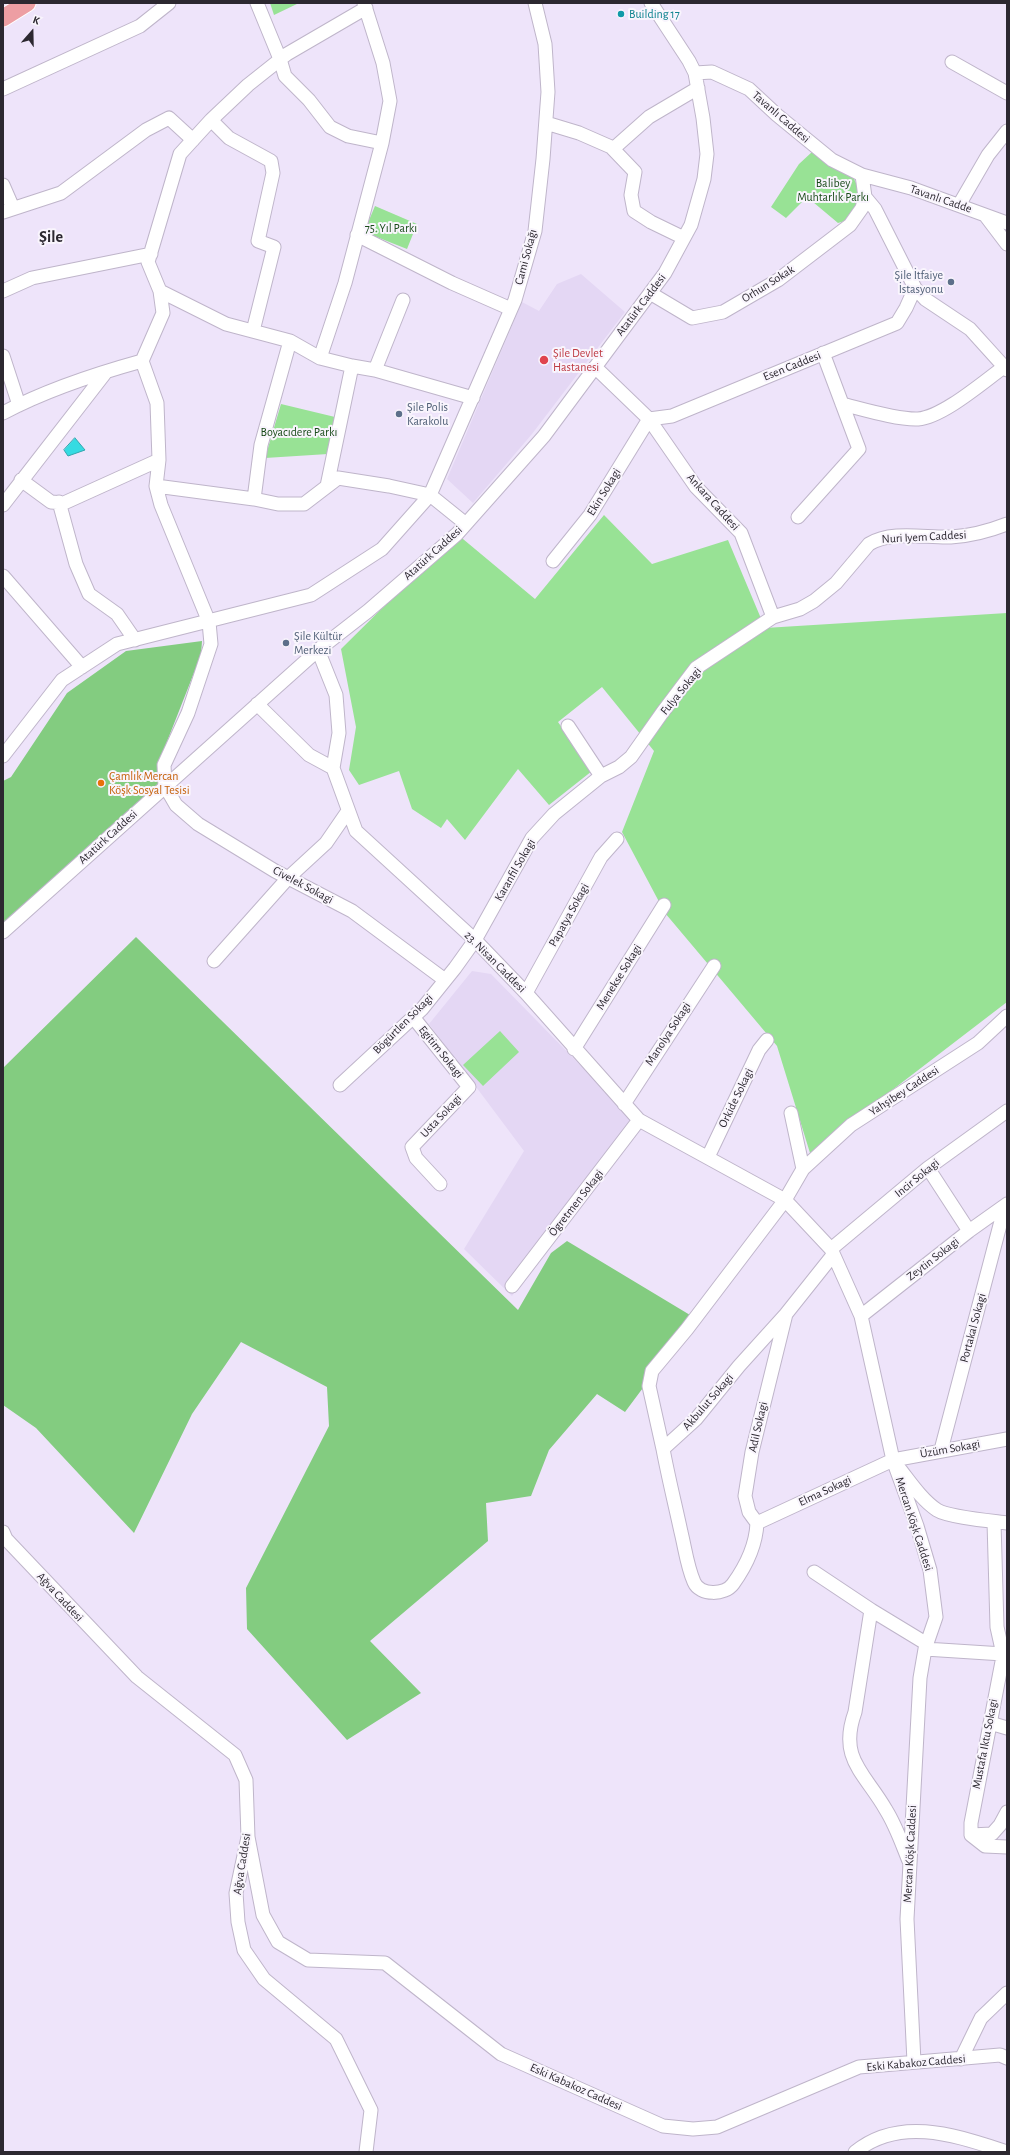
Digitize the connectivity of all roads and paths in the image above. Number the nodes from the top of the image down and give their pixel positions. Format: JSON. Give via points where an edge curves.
{"nodes":[{"id":1,"x":27,"y":3,"type":"edge"},
{"id":2,"x":169,"y":3,"type":"edge"},
{"id":3,"x":257,"y":3,"type":"edge"},
{"id":4,"x":536,"y":3,"type":"edge"},
{"id":5,"x":651,"y":3,"type":"edge"},
{"id":6,"x":365,"y":6,"type":"edge"},
{"id":7,"x":3,"y":18,"type":"edge"},
{"id":8,"x":280,"y":59,"type":"junction"},
{"id":9,"x":952,"y":62,"type":"dead end"},
{"id":10,"x":695,"y":73,"type":"junction"},
{"id":11,"x":698,"y":88,"type":"junction"},
{"id":12,"x":3,"y":89,"type":"edge"},
{"id":13,"x":1007,"y":93,"type":"edge"},
{"id":14,"x":211,"y":120,"type":"junction"},
{"id":15,"x":546,"y":123,"type":"junction"},
{"id":16,"x":1007,"y":131,"type":"edge"},
{"id":17,"x":193,"y":140,"type":"junction"},
{"id":18,"x":382,"y":143,"type":"junction"},
{"id":19,"x":613,"y":149,"type":"junction"},
{"id":20,"x":862,"y":175,"type":"junction"},
{"id":21,"x":3,"y":185,"type":"edge"},
{"id":22,"x":865,"y":197,"type":"junction"},
{"id":23,"x":959,"y":205,"type":"junction"},
{"id":24,"x":8,"y":210,"type":"edge"},
{"id":25,"x":984,"y":215,"type":"junction"},
{"id":26,"x":1007,"y":223,"type":"edge"},
{"id":27,"x":357,"y":235,"type":"junction"},
{"id":28,"x":684,"y":238,"type":"junction"},
{"id":29,"x":1007,"y":244,"type":"edge"},
{"id":30,"x":151,"y":254,"type":"junction"},
{"id":31,"x":915,"y":288,"type":"junction"},
{"id":32,"x":3,"y":291,"type":"edge"},
{"id":33,"x":160,"y":291,"type":"junction"},
{"id":34,"x":650,"y":293,"type":"junction"},
{"id":35,"x":403,"y":300,"type":"dead end"},
{"id":36,"x":511,"y":309,"type":"junction"},
{"id":37,"x":253,"y":331,"type":"junction"},
{"id":38,"x":290,"y":341,"type":"junction"},
{"id":39,"x":823,"y":353,"type":"junction"},
{"id":40,"x":3,"y":356,"type":"edge"},
{"id":41,"x":320,"y":358,"type":"junction"},
{"id":42,"x":142,"y":361,"type":"junction"},
{"id":43,"x":352,"y":366,"type":"junction"},
{"id":44,"x":595,"y":367,"type":"junction"},
{"id":45,"x":1006,"y":368,"type":"edge"},
{"id":46,"x":107,"y":370,"type":"junction"},
{"id":47,"x":375,"y":370,"type":"junction"},
{"id":48,"x":474,"y":398,"type":"junction"},
{"id":49,"x":842,"y":404,"type":"junction"},
{"id":50,"x":19,"y":405,"type":"junction"},
{"id":51,"x":3,"y":413,"type":"edge"},
{"id":52,"x":649,"y":419,"type":"junction"},
{"id":53,"x":160,"y":460,"type":"junction"},
{"id":54,"x":22,"y":480,"type":"junction"},
{"id":55,"x":156,"y":486,"type":"junction"},
{"id":56,"x":327,"y":486,"type":"junction"},
{"id":57,"x":430,"y":495,"type":"junction"},
{"id":58,"x":254,"y":499,"type":"junction"},
{"id":59,"x":59,"y":502,"type":"junction"},
{"id":60,"x":3,"y":505,"type":"edge"},
{"id":61,"x":798,"y":516,"type":"dead end"},
{"id":62,"x":466,"y":524,"type":"junction"},
{"id":63,"x":1007,"y":524,"type":"edge"},
{"id":64,"x":553,"y":561,"type":"dead end"},
{"id":65,"x":3,"y":576,"type":"edge"},
{"id":66,"x":773,"y":617,"type":"junction"},
{"id":67,"x":209,"y":622,"type":"junction"},
{"id":68,"x":135,"y":640,"type":"junction"},
{"id":69,"x":318,"y":650,"type":"junction"},
{"id":70,"x":82,"y":667,"type":"junction"},
{"id":71,"x":257,"y":704,"type":"junction"},
{"id":72,"x":568,"y":726,"type":"dead end"},
{"id":73,"x":3,"y":756,"type":"edge"},
{"id":74,"x":333,"y":768,"type":"junction"},
{"id":75,"x":601,"y":776,"type":"junction"},
{"id":76,"x":165,"y":786,"type":"junction"},
{"id":77,"x":348,"y":811,"type":"junction"},
{"id":78,"x":617,"y":839,"type":"dead end"},
{"id":79,"x":288,"y":878,"type":"junction"},
{"id":80,"x":664,"y":905,"type":"dead end"},
{"id":81,"x":3,"y":932,"type":"edge"},
{"id":82,"x":475,"y":940,"type":"junction"},
{"id":83,"x":214,"y":961,"type":"dead end"},
{"id":84,"x":714,"y":966,"type":"dead end"},
{"id":85,"x":445,"y":980,"type":"junction"},
{"id":86,"x":526,"y":993,"type":"junction"},
{"id":87,"x":1007,"y":1016,"type":"edge"},
{"id":88,"x":413,"y":1017,"type":"junction"},
{"id":89,"x":767,"y":1040,"type":"dead end"},
{"id":90,"x":574,"y":1049,"type":"junction"},
{"id":91,"x":340,"y":1085,"type":"dead end"},
{"id":92,"x":469,"y":1087,"type":"joint"},
{"id":93,"x":624,"y":1104,"type":"junction"},
{"id":94,"x":1007,"y":1111,"type":"edge"},
{"id":95,"x":791,"y":1113,"type":"dead end"},
{"id":96,"x":639,"y":1120,"type":"junction"},
{"id":97,"x":708,"y":1157,"type":"junction"},
{"id":98,"x":928,"y":1168,"type":"junction"},
{"id":99,"x":802,"y":1169,"type":"junction"},
{"id":100,"x":440,"y":1184,"type":"dead end"},
{"id":101,"x":785,"y":1200,"type":"junction"},
{"id":102,"x":1006,"y":1205,"type":"edge"},
{"id":103,"x":969,"y":1230,"type":"junction"},
{"id":104,"x":832,"y":1252,"type":"junction"},
{"id":105,"x":512,"y":1286,"type":"dead end"},
{"id":106,"x":786,"y":1314,"type":"junction"},
{"id":107,"x":861,"y":1316,"type":"junction"},
{"id":108,"x":1007,"y":1439,"type":"edge"},
{"id":109,"x":663,"y":1449,"type":"junction"},
{"id":110,"x":941,"y":1450,"type":"junction"},
{"id":111,"x":893,"y":1460,"type":"junction"},
{"id":112,"x":1001,"y":1522,"type":"edge"},
{"id":113,"x":757,"y":1523,"type":"junction"},
{"id":114,"x":3,"y":1532,"type":"edge"},
{"id":115,"x":814,"y":1572,"type":"dead end"},
{"id":116,"x":870,"y":1610,"type":"junction"},
{"id":117,"x":1007,"y":1638,"type":"edge"},
{"id":118,"x":926,"y":1647,"type":"junction"},
{"id":119,"x":1003,"y":1654,"type":"junction"},
{"id":120,"x":990,"y":1723,"type":"junction"},
{"id":121,"x":1007,"y":1728,"type":"edge"},
{"id":122,"x":1007,"y":1812,"type":"edge"},
{"id":123,"x":972,"y":1835,"type":"junction"},
{"id":124,"x":248,"y":1837,"type":"junction"},
{"id":125,"x":1007,"y":1847,"type":"edge"},
{"id":126,"x":911,"y":1867,"type":"junction"},
{"id":127,"x":1007,"y":1993,"type":"edge"},
{"id":128,"x":1007,"y":2058,"type":"edge"},
{"id":129,"x":961,"y":2059,"type":"junction"},
{"id":130,"x":914,"y":2062,"type":"junction"},
{"id":131,"x":366,"y":2152,"type":"edge"},
{"id":132,"x":855,"y":2152,"type":"edge"},
{"id":133,"x":1007,"y":2152,"type":"edge"}],
"edges":[{"from":1,"to":7,"type":"main road"},
{"from":2,"to":12,"type":"street","via":[[140,26]]},
{"from":3,"to":8,"type":"street"},
{"from":4,"to":15,"type":"street","name":"Cami Sokağı","via":[[545,44],[548,92]]},
{"from":5,"to":10,"type":"street","name":"Atatürk Caddesi"},
{"from":6,"to":8,"type":"street"},
{"from":6,"to":18,"type":"street","via":[[390,100]]},
{"from":8,"to":14,"type":"street"},
{"from":8,"to":18,"type":"street","via":[[285,76],[309,100],[330,127],[348,136]]},
{"from":9,"to":13,"type":"street"},
{"from":10,"to":11,"type":"street","name":"Atatürk Caddesi"},
{"from":10,"to":20,"type":"street","name":"Tavanlı Caddesi","via":[[712,72],[749,89],[832,160]]},
{"from":11,"to":19,"type":"street","via":[[649,117]]},
{"from":11,"to":28,"type":"street","name":"Atatürk Caddesi","via":[[707,154],[704,179],[691,225]]},
{"from":14,"to":17,"type":"street"},
{"from":14,"to":37,"type":"street","via":[[229,138],[271,161],[273,173],[258,241],[274,247]]},
{"from":15,"to":19,"type":"street","via":[[579,133]]},
{"from":15,"to":36,"type":"street","name":"Cami Sokağı","via":[[534,231]]},
{"from":16,"to":23,"type":"street","via":[[988,155]]},
{"from":17,"to":24,"type":"street","via":[[169,118],[146,130],[61,193]]},
{"from":17,"to":30,"type":"street","via":[[180,154]]},
{"from":18,"to":27,"type":"street"},
{"from":19,"to":28,"type":"street","via":[[635,172],[631,195],[634,211]]},
{"from":20,"to":22,"type":"street"},
{"from":20,"to":23,"type":"street","name":"Tavanlı Cadde","via":[[911,188]]},
{"from":21,"to":24,"type":"street"},
{"from":22,"to":31,"type":"street","via":[[875,209]]},
{"from":22,"to":34,"type":"street","name":"Orhun Sokak","via":[[862,208],[850,225],[778,280],[723,312],[692,318]]},
{"from":23,"to":25,"type":"street","name":"Tavanlı Cadde"},
{"from":25,"to":26,"type":"street"},
{"from":25,"to":29,"type":"street","name":"Tavanlı Cadde"},
{"from":27,"to":36,"type":"street","via":[[452,283]]},
{"from":27,"to":41,"type":"street","via":[[345,283]]},
{"from":28,"to":34,"type":"street","name":"Atatürk Caddesi","via":[[665,273]]},
{"from":30,"to":32,"type":"street","via":[[32,278]]},
{"from":30,"to":33,"type":"street","via":[[148,262]]},
{"from":31,"to":39,"type":"street","name":"Esen Caddesi","via":[[896,323]]},
{"from":31,"to":45,"type":"street","via":[[926,299],[970,329]]},
{"from":33,"to":37,"type":"street","via":[[226,324]]},
{"from":33,"to":42,"type":"street","via":[[163,313]]},
{"from":34,"to":44,"type":"street","name":"Atatürk Caddesi"},
{"from":35,"to":47,"type":"street"},
{"from":36,"to":48,"type":"street","name":"Cami Sokağı"},
{"from":37,"to":38,"type":"street"},
{"from":38,"to":41,"type":"street"},
{"from":38,"to":58,"type":"street","via":[[261,445]]},
{"from":39,"to":49,"type":"street"},
{"from":39,"to":52,"type":"street","name":"Esen Caddesi","via":[[672,416]]},
{"from":40,"to":50,"type":"street"},
{"from":41,"to":43,"type":"street"},
{"from":42,"to":46,"type":"street"},
{"from":42,"to":53,"type":"street","via":[[157,403]]},
{"from":43,"to":47,"type":"street"},
{"from":43,"to":56,"type":"street"},
{"from":44,"to":52,"type":"street","name":"Ankara Caddesi"},
{"from":44,"to":62,"type":"street","name":"Atatürk Caddesi","via":[[544,436]]},
{"from":45,"to":49,"type":"street","via":[[941,412],[926,418],[910,419]]},
{"from":46,"to":50,"type":"street"},
{"from":46,"to":54,"type":"street"},
{"from":47,"to":48,"type":"street"},
{"from":48,"to":57,"type":"street","name":"Cami Sokağı"},
{"from":49,"to":61,"type":"street","via":[[859,449]]},
{"from":50,"to":51,"type":"street"},
{"from":52,"to":64,"type":"street","name":"Ekin Sokagi","via":[[590,515]]},
{"from":52,"to":66,"type":"street","name":"Ankara Caddesi","via":[[696,487],[741,533]]},
{"from":53,"to":55,"type":"street"},
{"from":53,"to":59,"type":"street","via":[[64,503]]},
{"from":54,"to":59,"type":"street","via":[[51,502]]},
{"from":54,"to":60,"type":"street"},
{"from":55,"to":58,"type":"street"},
{"from":55,"to":67,"type":"street","via":[[161,505]]},
{"from":56,"to":57,"type":"street","via":[[338,478]]},
{"from":56,"to":58,"type":"street","via":[[304,504],[278,504]]},
{"from":57,"to":62,"type":"street"},
{"from":57,"to":67,"type":"street","name":"Cami Sokağı","via":[[382,549],[311,595]]},
{"from":59,"to":68,"type":"street","via":[[76,564],[89,594],[117,614]]},
{"from":62,"to":69,"type":"street","name":"Atatürk Caddesi","via":[[374,606]]},
{"from":63,"to":66,"type":"street","name":"Nuri Iyem Caddesi","via":[[966,536],[889,537],[875,540],[826,592],[800,609]]},
{"from":65,"to":70,"type":"street"},
{"from":66,"to":75,"type":"street","name":"Fulya Sokagi","via":[[696,668],[631,757]]},
{"from":67,"to":68,"type":"street","name":"Cami Sokağı"},
{"from":67,"to":76,"type":"street","via":[[211,644],[188,713],[164,765]]},
{"from":68,"to":70,"type":"street","name":"Cami Sokağı","via":[[117,644]]},
{"from":69,"to":71,"type":"street","name":"Atatürk Caddesi"},
{"from":69,"to":74,"type":"street","name":"23. Nisan Caddesi","via":[[336,695],[339,733]]},
{"from":70,"to":73,"type":"street","name":"Cami Sokağı","via":[[62,680]]},
{"from":71,"to":74,"type":"street","via":[[309,755]]},
{"from":71,"to":76,"type":"street","name":"Atatürk Caddesi"},
{"from":72,"to":75,"type":"street"},
{"from":74,"to":77,"type":"street","name":"23. Nisan Caddesi"},
{"from":75,"to":82,"type":"street","name":"Karanfil Sokagi","via":[[554,814],[532,838]]},
{"from":76,"to":79,"type":"street","name":"Civelek Sokagi","via":[[176,805],[198,824]]},
{"from":76,"to":81,"type":"street","name":"Atatürk Caddesi"},
{"from":77,"to":79,"type":"street","via":[[326,843]]},
{"from":77,"to":82,"type":"street","name":"23. Nisan Caddesi","via":[[356,831]]},
{"from":78,"to":86,"type":"street","name":"Papatya Sokagi","via":[[601,857]]},
{"from":79,"to":83,"type":"street"},
{"from":79,"to":85,"type":"street","name":"Civelek Sokagi","via":[[352,910]]},
{"from":80,"to":90,"type":"street","name":"Menekse Sokagi"},
{"from":82,"to":85,"type":"street","name":"Bögürtlen Sokagi"},
{"from":82,"to":86,"type":"street","name":"23. Nisan Caddesi"},
{"from":84,"to":93,"type":"street","name":"Manolya Sokagi"},
{"from":85,"to":88,"type":"street","name":"Bögürtlen Sokagi"},
{"from":86,"to":90,"type":"street","name":"23. Nisan Caddesi"},
{"from":87,"to":99,"type":"street","name":"Yahşibey Caddesi","via":[[978,1043],[851,1126]]},
{"from":88,"to":91,"type":"street","name":"Bögürtlen Sokagi"},
{"from":88,"to":92,"type":"street","name":"Egitim Sokagi"},
{"from":89,"to":97,"type":"street","name":"Orkide Sokagi"},
{"from":90,"to":93,"type":"street","name":"23. Nisan Caddesi"},
{"from":92,"to":100,"type":"street","name":"Usta Sokagi","via":[[412,1147],[416,1158]]},
{"from":93,"to":96,"type":"street","name":"23. Nisan Caddesi"},
{"from":94,"to":98,"type":"street","name":"Incir Sokagi"},
{"from":95,"to":99,"type":"street"},
{"from":96,"to":97,"type":"street","name":"23. Nisan Caddesi"},
{"from":96,"to":105,"type":"street","name":"Ögretmen Sokagi"},
{"from":97,"to":101,"type":"street","name":"23. Nisan Caddesi"},
{"from":98,"to":103,"type":"street"},
{"from":98,"to":104,"type":"street","name":"Incir Sokagi"},
{"from":99,"to":101,"type":"street"},
{"from":101,"to":104,"type":"street","name":"Mercan Köşk Caddesi"},
{"from":101,"to":109,"type":"street","via":[[688,1329],[652,1371],[649,1386]]},
{"from":102,"to":103,"type":"street","name":"Zeytin Sokagi"},
{"from":102,"to":110,"type":"street","name":"Portakal Sokagi"},
{"from":103,"to":107,"type":"street","name":"Zeytin Sokagi"},
{"from":104,"to":106,"type":"street","name":"Akbulut Sokagi"},
{"from":104,"to":107,"type":"street","name":"Mercan Köşk Caddesi"},
{"from":106,"to":109,"type":"street","name":"Akbulut Sokagi","via":[[739,1366],[693,1423]]},
{"from":106,"to":113,"type":"street","name":"Adil Sokagi","via":[[752,1452],[745,1496],[749,1512]]},
{"from":107,"to":111,"type":"street","name":"Mercan Köşk Caddesi"},
{"from":108,"to":110,"type":"street","name":"Üzüm Sokagi"},
{"from":109,"to":113,"type":"street","via":[[694,1584],[705,1591],[716,1593],[730,1588],[743,1571],[756,1538]]},
{"from":110,"to":111,"type":"street","name":"Üzüm Sokagi"},
{"from":111,"to":112,"type":"street","via":[[913,1486],[937,1510],[976,1520]]},
{"from":111,"to":113,"type":"street","name":"Elma Sokagi"},
{"from":111,"to":118,"type":"street","name":"Mercan Köşk Caddesi","via":[[930,1570],[936,1617]]},
{"from":112,"to":119,"type":"street","name":"Mustafa Iktu Sokagi","via":[[997,1627]]},
{"from":114,"to":124,"type":"street","name":"Ağva Caddesi","via":[[6,1539],[137,1677],[235,1755],[246,1780]]},
{"from":115,"to":116,"type":"street"},
{"from":116,"to":118,"type":"street"},
{"from":116,"to":126,"type":"street","via":[[855,1712],[849,1727],[849,1747],[856,1766],[887,1810]]},
{"from":117,"to":119,"type":"street","name":"Mustafa Iktu Sokagi"},
{"from":118,"to":119,"type":"street"},
{"from":118,"to":126,"type":"street","name":"Mercan Köşk Caddesi","via":[[920,1678]]},
{"from":119,"to":120,"type":"street","name":"Mustafa Iktu Sokagi"},
{"from":120,"to":121,"type":"street"},
{"from":120,"to":123,"type":"street","name":"Mustafa Iktu Sokagi","via":[[970,1823]]},
{"from":122,"to":123,"type":"street","via":[[992,1834]]},
{"from":123,"to":125,"type":"street","via":[[985,1846]]},
{"from":124,"to":130,"type":"street","name":"Eski Kabakoz Caddesi","via":[[263,1915],[278,1942],[308,1960],[385,1963],[501,2054],[663,2126],[693,2129],[717,2127],[859,2067]]},
{"from":124,"to":131,"type":"street","name":"Ağva Caddesi","via":[[236,1893],[238,1922],[244,1950],[264,1979],[336,2039],[371,2110]]},
{"from":126,"to":130,"type":"street","name":"Mercan Köşk Caddesi","via":[[907,1919]]},
{"from":127,"to":129,"type":"street","via":[[981,2018]]},
{"from":128,"to":129,"type":"street","name":"Eski Kabakoz Caddesi","via":[[1000,2055]]},
{"from":129,"to":130,"type":"street","name":"Eski Kabakoz Caddesi"},
{"from":132,"to":133,"type":"street","via":[[884,2136],[924,2131],[959,2136]]}]}
